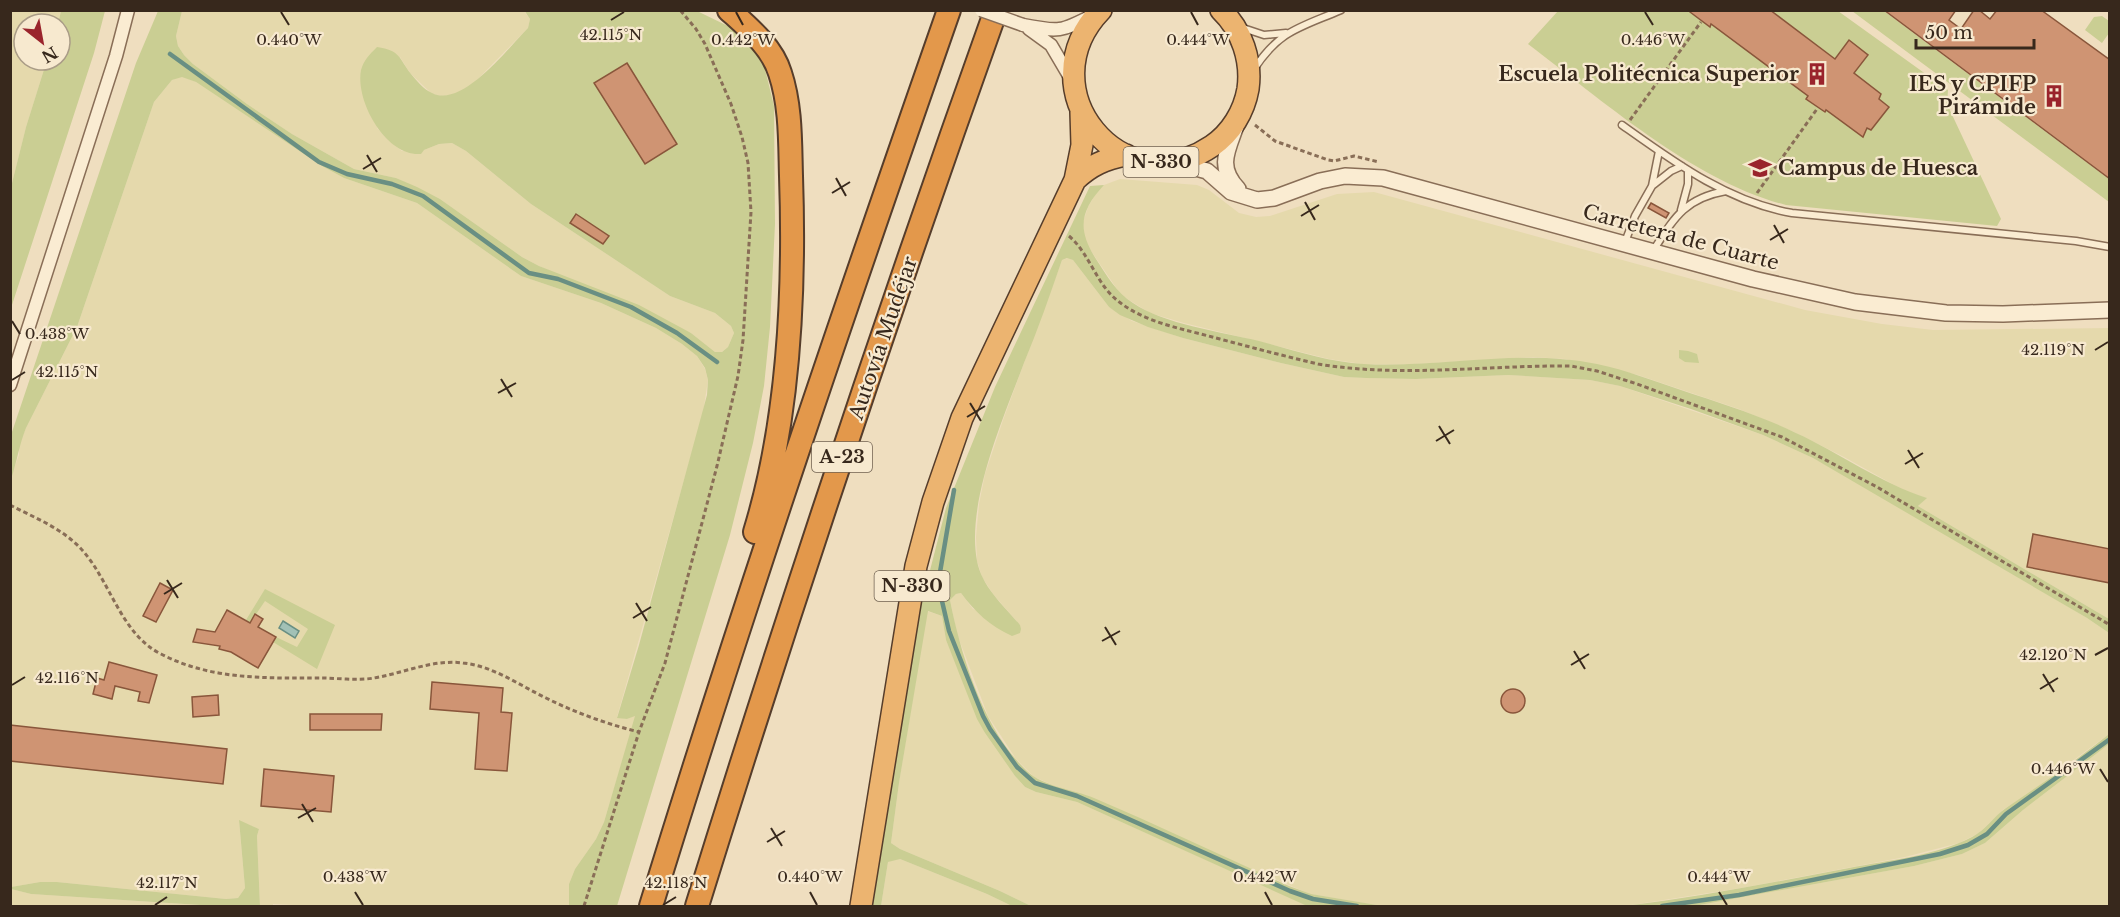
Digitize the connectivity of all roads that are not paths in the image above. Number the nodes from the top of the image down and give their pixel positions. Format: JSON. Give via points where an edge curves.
{"nodes":[{"id":1,"x":128,"y":10,"type":"edge"},
{"id":2,"x":729,"y":10,"type":"edge"},
{"id":3,"x":948,"y":10,"type":"edge"},
{"id":4,"x":981,"y":10,"type":"edge"},
{"id":5,"x":996,"y":10,"type":"edge"},
{"id":6,"x":1341,"y":10,"type":"edge"},
{"id":7,"x":1101,"y":11,"type":"edge"},
{"id":8,"x":1227,"y":17,"type":"edge"},
{"id":9,"x":1023,"y":25,"type":"junction"},
{"id":10,"x":1287,"y":33,"type":"junction"},
{"id":11,"x":1249,"y":75,"type":"junction"},
{"id":12,"x":1074,"y":86,"type":"junction"},
{"id":13,"x":1081,"y":112,"type":"junction"},
{"id":14,"x":1246,"y":112,"type":"junction"},
{"id":15,"x":1622,"y":125,"type":"dead end"},
{"id":16,"x":1659,"y":151,"type":"junction"},
{"id":17,"x":1126,"y":155,"type":"junction"},
{"id":18,"x":1171,"y":162,"type":"junction"},
{"id":19,"x":1685,"y":168,"type":"junction"},
{"id":20,"x":1075,"y":180,"type":"junction"},
{"id":21,"x":1652,"y":186,"type":"junction"},
{"id":22,"x":1726,"y":191,"type":"junction"},
{"id":23,"x":1249,"y":199,"type":"junction"},
{"id":24,"x":1680,"y":210,"type":"junction"},
{"id":25,"x":1624,"y":244,"type":"junction"},
{"id":26,"x":2109,"y":247,"type":"edge"},
{"id":27,"x":1653,"y":252,"type":"junction"},
{"id":28,"x":2109,"y":310,"type":"edge"},
{"id":29,"x":10,"y":385,"type":"edge"},
{"id":30,"x":758,"y":569,"type":"junction"},
{"id":31,"x":651,"y":906,"type":"edge"},
{"id":32,"x":697,"y":906,"type":"edge"},
{"id":33,"x":861,"y":906,"type":"edge"}],
"edges":[{"from":1,"to":29,"type":"street"},
{"from":2,"to":30,"type":"highway","via":[[761,40],[780,71],[788,102],[793,234],[791,306],[775,443],[753,539]]},
{"from":3,"to":30,"type":"highway","number":"A-23"},
{"from":4,"to":9,"type":"street","bridge":true},
{"from":5,"to":32,"type":"highway","name":"Autovía Mudéjar","number":"A-23","via":[[903,275]]},
{"from":6,"to":10,"type":"lane"},
{"from":7,"to":9,"type":"street","via":[[1056,31]]},
{"from":7,"to":12,"type":"highway","number":"N-330","via":[[1078,45]]},
{"from":8,"to":10,"type":"lane","via":[[1264,35]]},
{"from":8,"to":11,"type":"highway","number":"N-330","via":[[1245,48]]},
{"from":9,"to":12,"type":"street","via":[[1051,45]]},
{"from":10,"to":11,"type":"lane","via":[[1267,50]]},
{"from":11,"to":14,"type":"highway","number":"N-330"},
{"from":12,"to":13,"type":"highway","number":"N-330"},
{"from":13,"to":17,"type":"highway","number":"N-330","via":[[1104,142]]},
{"from":13,"to":20,"type":"highway","number":"N-330","via":[[1082,145]]},
{"from":14,"to":18,"type":"highway","number":"N-330","via":[[1215,144],[1194,156]]},
{"from":14,"to":23,"type":"street","via":[[1225,163],[1227,176]]},
{"from":15,"to":16,"type":"lane"},
{"from":16,"to":19,"type":"lane"},
{"from":16,"to":21,"type":"lane"},
{"from":17,"to":18,"type":"highway","number":"N-330"},
{"from":17,"to":20,"type":"highway","number":"N-330","via":[[1099,162]]},
{"from":18,"to":23,"type":"street","via":[[1207,171],[1231,192]]},
{"from":19,"to":21,"type":"lane"},
{"from":19,"to":22,"type":"lane"},
{"from":19,"to":24,"type":"lane","via":[[1688,184]]},
{"from":20,"to":33,"type":"highway","number":"N-330","via":[[962,418],[933,502],[914,577]]},
{"from":21,"to":25,"type":"lane"},
{"from":22,"to":24,"type":"lane","via":[[1702,197]]},
{"from":22,"to":26,"type":"lane","via":[[1792,213]]},
{"from":23,"to":25,"type":"street","name":"Carretera de Cuarte","via":[[1274,198],[1345,176],[1371,176]]},
{"from":24,"to":27,"type":"lane"},
{"from":25,"to":27,"type":"street","name":"Carretera de Cuarte"},
{"from":27,"to":28,"type":"street","name":"Carretera de Cuarte","via":[[1819,295],[1897,309],[2003,314]]},
{"from":30,"to":31,"type":"highway","number":"A-23"}]}
